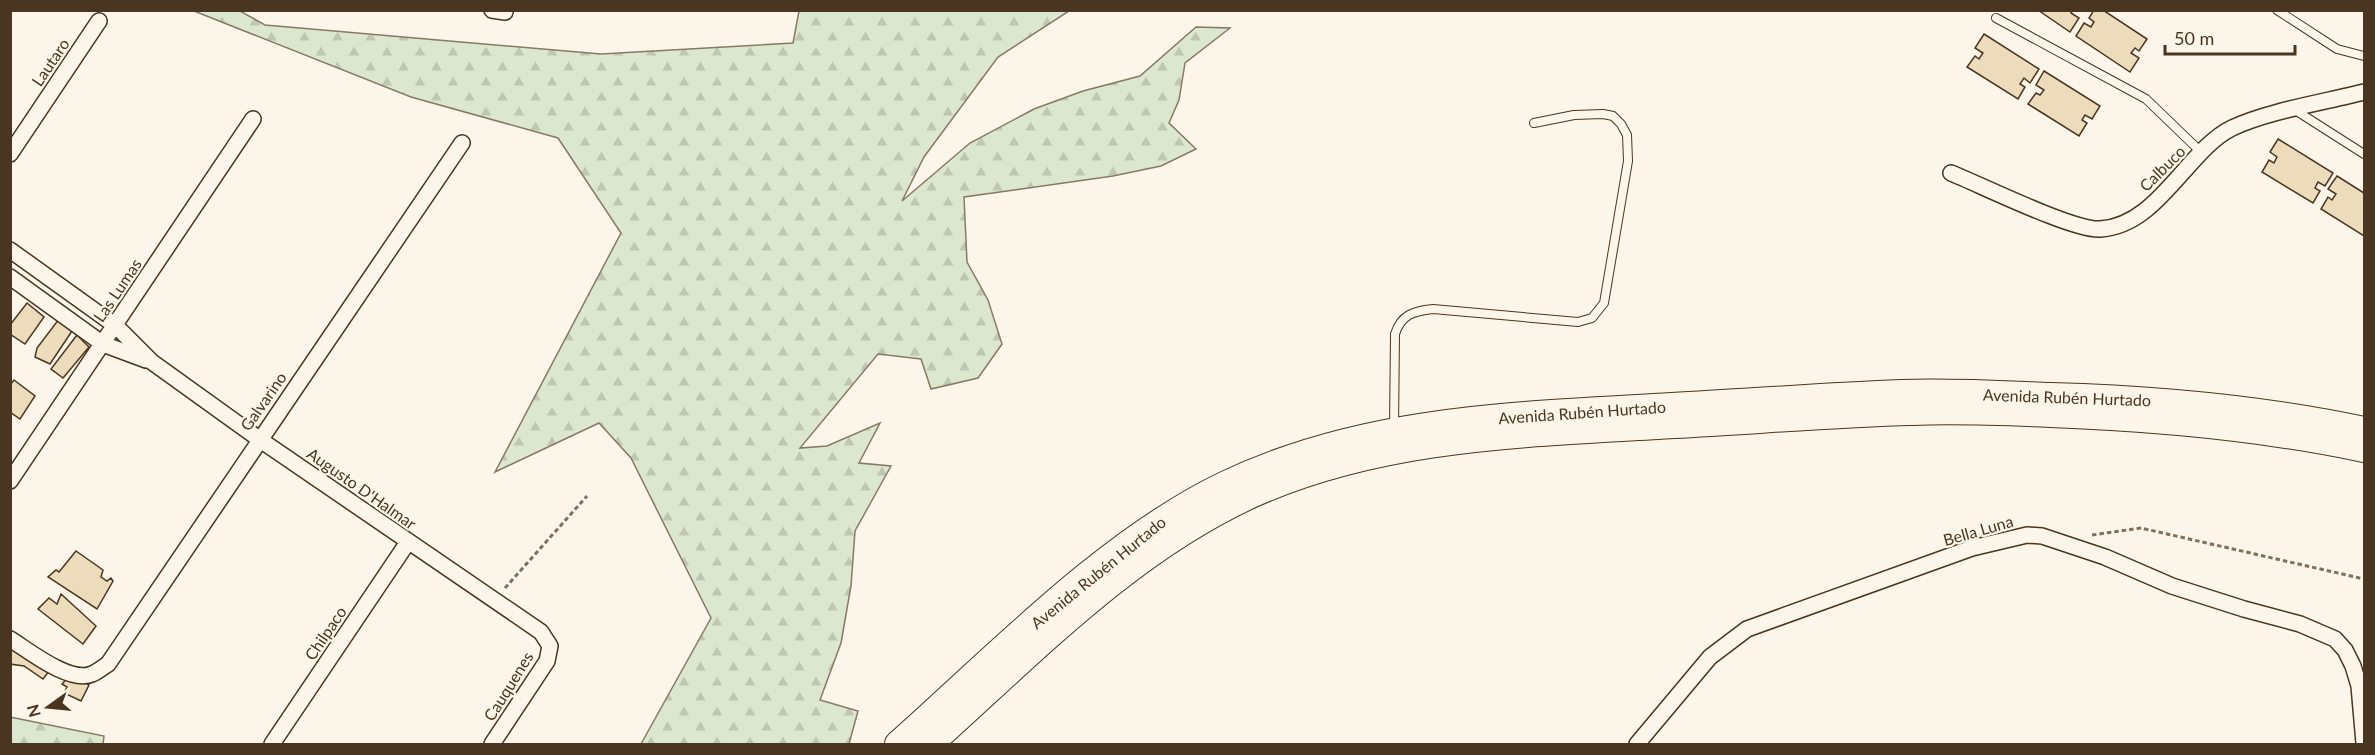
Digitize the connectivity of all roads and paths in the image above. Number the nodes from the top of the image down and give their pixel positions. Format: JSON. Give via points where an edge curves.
{"nodes":[{"id":1,"x":2277,"y":10,"type":"edge"},
{"id":2,"x":1996,"y":18,"type":"dead end"},
{"id":3,"x":99,"y":21,"type":"dead end"},
{"id":4,"x":2364,"y":56,"type":"edge"},
{"id":5,"x":2364,"y":93,"type":"edge"},
{"id":6,"x":2295,"y":110,"type":"junction"},
{"id":7,"x":254,"y":119,"type":"dead end"},
{"id":8,"x":1534,"y":123,"type":"dead end"},
{"id":9,"x":462,"y":143,"type":"dead end"},
{"id":10,"x":2202,"y":153,"type":"junction"},
{"id":11,"x":10,"y":154,"type":"edge"},
{"id":12,"x":2364,"y":154,"type":"edge"},
{"id":13,"x":1951,"y":173,"type":"dead end"},
{"id":14,"x":10,"y":250,"type":"edge"},
{"id":15,"x":10,"y":277,"type":"edge"},
{"id":16,"x":116,"y":326,"type":"junction"},
{"id":17,"x":103,"y":344,"type":"junction"},
{"id":18,"x":152,"y":362,"type":"junction"},
{"id":19,"x":1394,"y":429,"type":"junction"},
{"id":20,"x":2364,"y":430,"type":"edge"},
{"id":21,"x":259,"y":439,"type":"junction"},
{"id":22,"x":2364,"y":449,"type":"edge"},
{"id":23,"x":10,"y":481,"type":"edge"},
{"id":24,"x":587,"y":496,"type":"dead end"},
{"id":25,"x":2087,"y":536,"type":"dead end"},
{"id":26,"x":408,"y":542,"type":"junction"},
{"id":27,"x":2364,"y":579,"type":"edge"},
{"id":28,"x":494,"y":600,"type":"junction"},
{"id":29,"x":10,"y":639,"type":"edge"},
{"id":30,"x":550,"y":646,"type":"joint"},
{"id":31,"x":2364,"y":743,"type":"edge"},
{"id":32,"x":272,"y":744,"type":"edge"},
{"id":33,"x":492,"y":744,"type":"edge"},
{"id":34,"x":898,"y":744,"type":"edge"},
{"id":35,"x":930,"y":744,"type":"edge"},
{"id":36,"x":1637,"y":744,"type":"edge"}],
"edges":[{"from":1,"to":4,"type":"lane","via":[[2337,49]]},
{"from":2,"to":10,"type":"lane","via":[[2146,99]]},
{"from":3,"to":11,"type":"street","name":"Lautaro"},
{"from":5,"to":6,"type":"street","name":"Calbuco"},
{"from":6,"to":10,"type":"street","name":"Calbuco","via":[[2230,128]]},
{"from":6,"to":12,"type":"lane"},
{"from":7,"to":16,"type":"street","name":"Las Lumas"},
{"from":8,"to":19,"type":"lane","via":[[1603,114],[1613,116],[1627,135],[1628,161],[1604,303],[1592,318],[1578,322],[1433,309],[1404,317],[1395,334]]},
{"from":9,"to":21,"type":"street","name":"Galvarino"},
{"from":10,"to":13,"type":"street","name":"Calbuco","via":[[2156,203],[2126,222],[2100,230],[2074,224]]},
{"from":14,"to":16,"type":"street","name":"Augusto D'Halmar"},
{"from":15,"to":17,"type":"street","name":"Augusto D'Halmar"},
{"from":16,"to":17,"type":"street","name":"Las Lumas"},
{"from":16,"to":18,"type":"street","name":"Augusto D'Halmar"},
{"from":17,"to":18,"type":"street","name":"Augusto D'Halmar"},
{"from":17,"to":23,"type":"street","name":"Las Lumas"},
{"from":18,"to":21,"type":"street","name":"Augusto D'Halmar"},
{"from":19,"to":20,"type":"highway","name":"Avenida Rubén Hurtado","via":[[1509,416],[1927,393],[2211,404]]},
{"from":19,"to":34,"type":"highway","name":"Avenida Rubén Hurtado","via":[[1274,464],[1220,487],[1168,516],[1042,615]]},
{"from":21,"to":26,"type":"street","name":"Augusto D'Halmar"},
{"from":21,"to":29,"type":"street","name":"Galvarino","via":[[108,664],[90,675],[70,674]]},
{"from":22,"to":35,"type":"highway","name":"Avenida Rubén Hurtado","via":[[2202,422],[1962,411],[1517,434],[1408,447],[1294,478],[1234,503],[1180,533],[1098,595]]},
{"from":24,"to":28,"type":"path"},
{"from":25,"to":27,"type":"path","via":[[2141,528]]},
{"from":26,"to":28,"type":"street","name":"Augusto D'Halmar"},
{"from":26,"to":32,"type":"street","name":"Chilpaco"},
{"from":28,"to":30,"type":"street","name":"Augusto D'Halmar","via":[[541,632]]},
{"from":30,"to":33,"type":"street","name":"Cauquenes","via":[[546,661]]},
{"from":31,"to":36,"type":"street","name":"Bella Luna","via":[[2359,686],[2345,650],[2335,639],[2300,624],[2172,586],[2105,557],[2042,536],[2027,536],[1972,548],[1747,629],[1703,665]]}]}
